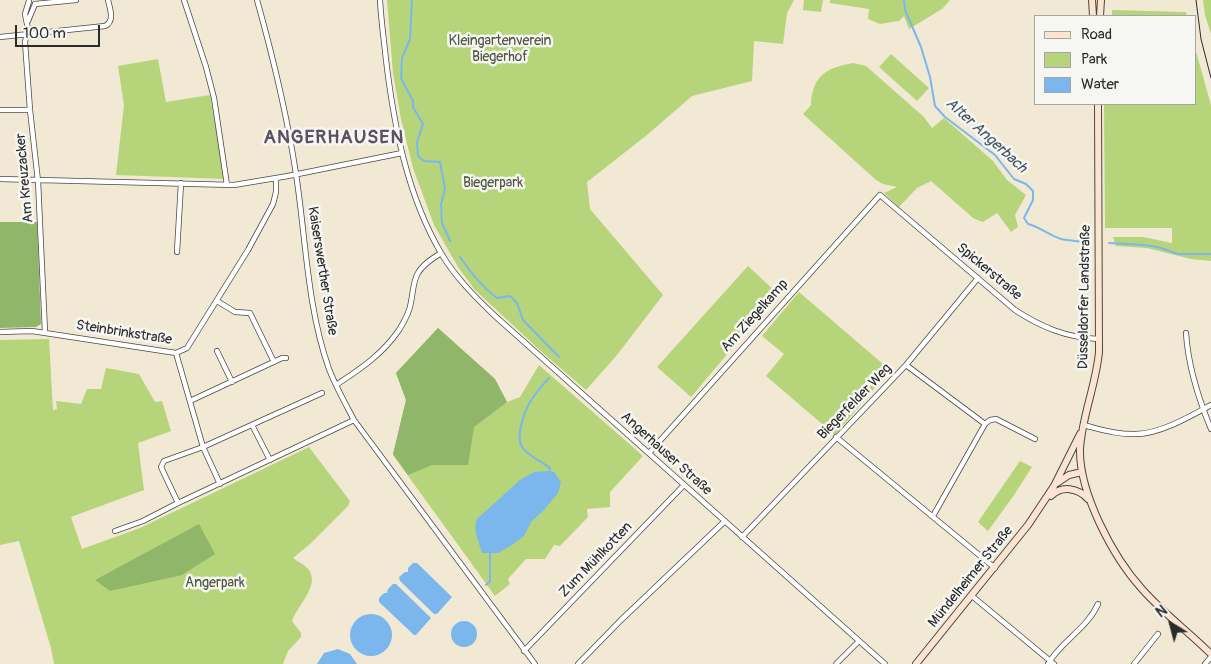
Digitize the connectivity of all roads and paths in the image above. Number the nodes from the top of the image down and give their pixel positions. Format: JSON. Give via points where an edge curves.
{"nodes":[{"id":1,"x":28,"y":0,"type":"edge"},
{"id":2,"x":76,"y":0,"type":"edge"},
{"id":3,"x":108,"y":0,"type":"edge"},
{"id":4,"x":184,"y":0,"type":"edge"},
{"id":5,"x":257,"y":0,"type":"edge"},
{"id":6,"x":380,"y":0,"type":"edge"},
{"id":7,"x":1092,"y":0,"type":"edge"},
{"id":8,"x":1101,"y":0,"type":"edge"},
{"id":9,"x":35,"y":4,"type":"junction"},
{"id":10,"x":1093,"y":15,"type":"edge"},
{"id":11,"x":1100,"y":15,"type":"edge"},
{"id":12,"x":28,"y":22,"type":"junction"},
{"id":13,"x":26,"y":36,"type":"junction"},
{"id":14,"x":0,"y":37,"type":"edge"},
{"id":15,"x":1098,"y":105,"type":"edge"},
{"id":16,"x":0,"y":110,"type":"edge"},
{"id":17,"x":30,"y":110,"type":"junction"},
{"id":18,"x":402,"y":153,"type":"junction"},
{"id":19,"x":296,"y":174,"type":"junction"},
{"id":20,"x":276,"y":178,"type":"junction"},
{"id":21,"x":0,"y":179,"type":"edge"},
{"id":22,"x":38,"y":181,"type":"junction"},
{"id":23,"x":180,"y":184,"type":"junction"},
{"id":24,"x":227,"y":185,"type":"junction"},
{"id":25,"x":880,"y":195,"type":"joint"},
{"id":26,"x":177,"y":252,"type":"dead end"},
{"id":27,"x":441,"y":253,"type":"junction"},
{"id":28,"x":978,"y":278,"type":"junction"},
{"id":29,"x":217,"y":301,"type":"junction"},
{"id":30,"x":0,"y":332,"type":"edge"},
{"id":31,"x":45,"y":332,"type":"junction"},
{"id":32,"x":1186,"y":332,"type":"dead end"},
{"id":33,"x":1099,"y":338,"type":"junction"},
{"id":34,"x":217,"y":352,"type":"dead end"},
{"id":35,"x":176,"y":353,"type":"junction"},
{"id":36,"x":286,"y":358,"type":"dead end"},
{"id":37,"x":274,"y":362,"type":"junction"},
{"id":38,"x":906,"y":366,"type":"junction"},
{"id":39,"x":232,"y":382,"type":"junction"},
{"id":40,"x":336,"y":385,"type":"junction"},
{"id":41,"x":322,"y":392,"type":"dead end"},
{"id":42,"x":190,"y":401,"type":"junction"},
{"id":43,"x":1211,"y":404,"type":"edge"},
{"id":44,"x":1203,"y":409,"type":"junction"},
{"id":45,"x":354,"y":420,"type":"junction"},
{"id":46,"x":985,"y":424,"type":"junction"},
{"id":47,"x":252,"y":425,"type":"junction"},
{"id":48,"x":1082,"y":427,"type":"junction"},
{"id":49,"x":1211,"y":429,"type":"edge"},
{"id":50,"x":836,"y":437,"type":"junction"},
{"id":51,"x":1036,"y":440,"type":"dead end"},
{"id":52,"x":203,"y":447,"type":"junction"},
{"id":53,"x":649,"y":453,"type":"junction"},
{"id":54,"x":270,"y":460,"type":"junction"},
{"id":55,"x":1082,"y":472,"type":"junction"},
{"id":56,"x":220,"y":484,"type":"junction"},
{"id":57,"x":684,"y":485,"type":"junction"},
{"id":58,"x":1054,"y":486,"type":"junction"},
{"id":59,"x":1091,"y":502,"type":"junction"},
{"id":60,"x":178,"y":503,"type":"junction"},
{"id":61,"x":1043,"y":504,"type":"junction"},
{"id":62,"x":933,"y":516,"type":"junction"},
{"id":63,"x":725,"y":521,"type":"junction"},
{"id":64,"x":115,"y":531,"type":"dead end"},
{"id":65,"x":742,"y":537,"type":"junction"},
{"id":66,"x":995,"y":568,"type":"junction"},
{"id":67,"x":972,"y":596,"type":"junction"},
{"id":68,"x":1098,"y":604,"type":"dead end"},
{"id":69,"x":1158,"y":634,"type":"dead end"},
{"id":70,"x":859,"y":641,"type":"junction"},
{"id":71,"x":524,"y":651,"type":"junction"},
{"id":72,"x":1211,"y":655,"type":"edge"},
{"id":73,"x":1051,"y":663,"type":"edge"},
{"id":74,"x":535,"y":664,"type":"edge"},
{"id":75,"x":578,"y":664,"type":"edge"},
{"id":76,"x":836,"y":664,"type":"edge"},
{"id":77,"x":885,"y":664,"type":"edge"},
{"id":78,"x":916,"y":664,"type":"edge"},
{"id":79,"x":1134,"y":664,"type":"edge"},
{"id":80,"x":1205,"y":664,"type":"edge"}],
"edges":[{"from":1,"to":9,"type":"street"},
{"from":1,"to":12,"type":"street","name":"Am Kreuzacker","via":[[25,14]]},
{"from":2,"to":9,"type":"street"},
{"from":3,"to":13,"type":"street","via":[[111,20],[105,26]]},
{"from":4,"to":24,"type":"street","via":[[214,98]]},
{"from":5,"to":19,"type":"street","name":"Kaiserswerther Straße"},
{"from":6,"to":18,"type":"street","name":"Angerhauser Straße","via":[[390,92]]},
{"from":7,"to":10,"type":"main road"},
{"from":8,"to":11,"type":"main road"},
{"from":9,"to":12,"type":"street","name":"Am Kreuzacker"},
{"from":12,"to":13,"type":"street","name":"Am Kreuzacker"},
{"from":13,"to":14,"type":"street"},
{"from":13,"to":17,"type":"street","name":"Am Kreuzacker"},
{"from":15,"to":33,"type":"main road","name":"Düsseldorfer Landstraße"},
{"from":16,"to":17,"type":"street"},
{"from":17,"to":22,"type":"street","name":"Am Kreuzacker"},
{"from":18,"to":19,"type":"street"},
{"from":18,"to":27,"type":"street","name":"Angerhauser Straße","via":[[423,217]]},
{"from":19,"to":20,"type":"street"},
{"from":19,"to":40,"type":"street","name":"Kaiserswerther Straße","via":[[317,325]]},
{"from":20,"to":24,"type":"street"},
{"from":20,"to":29,"type":"street","name":"Steinbrinkstraße","via":[[273,204]]},
{"from":21,"to":22,"type":"street"},
{"from":22,"to":23,"type":"street"},
{"from":22,"to":31,"type":"street","name":"Am Kreuzacker"},
{"from":23,"to":24,"type":"street"},
{"from":23,"to":26,"type":"street"},
{"from":25,"to":28,"type":"street","name":"Spickerstraße"},
{"from":25,"to":53,"type":"street","name":"Am Ziegelkamp"},
{"from":27,"to":40,"type":"street","via":[[418,272],[411,305],[391,341],[369,363]]},
{"from":27,"to":53,"type":"street","name":"Angerhauser Straße","via":[[461,281],[495,316]]},
{"from":28,"to":33,"type":"street","name":"Spickerstraße","via":[[1015,310],[1046,328]]},
{"from":28,"to":38,"type":"street","name":"Biegerfelder Weg"},
{"from":29,"to":35,"type":"street","name":"Steinbrinkstraße","via":[[187,348]]},
{"from":29,"to":37,"type":"street","via":[[235,312],[250,313]]},
{"from":30,"to":31,"type":"street","name":"Steinbrinkstraße"},
{"from":31,"to":35,"type":"street","name":"Steinbrinkstraße"},
{"from":32,"to":44,"type":"street","via":[[1186,345]]},
{"from":33,"to":48,"type":"main road","name":"Düsseldorfer Landstraße","via":[[1097,371]]},
{"from":34,"to":39,"type":"street"},
{"from":35,"to":42,"type":"street"},
{"from":36,"to":37,"type":"street"},
{"from":37,"to":39,"type":"street"},
{"from":38,"to":46,"type":"street"},
{"from":38,"to":50,"type":"street","name":"Biegerfelder Weg"},
{"from":39,"to":42,"type":"street"},
{"from":40,"to":45,"type":"street","name":"Kaiserswerther Straße"},
{"from":41,"to":47,"type":"street"},
{"from":42,"to":52,"type":"street"},
{"from":43,"to":44,"type":"street"},
{"from":44,"to":48,"type":"street","via":[[1160,429],[1138,434]]},
{"from":44,"to":49,"type":"street"},
{"from":45,"to":54,"type":"street"},
{"from":45,"to":71,"type":"street","name":"Kaiserswerther Straße"},
{"from":46,"to":51,"type":"street","via":[[996,419]]},
{"from":46,"to":62,"type":"street"},
{"from":47,"to":52,"type":"street"},
{"from":47,"to":54,"type":"street"},
{"from":48,"to":55,"type":"main road","name":"Düsseldorfer Landstraße"},
{"from":48,"to":58,"type":"main road","name":"Mündelheimer Straße"},
{"from":50,"to":62,"type":"street"},
{"from":50,"to":65,"type":"street","name":"Biegerfelder Weg"},
{"from":52,"to":56,"type":"street"},
{"from":52,"to":60,"type":"street","via":[[162,464]]},
{"from":53,"to":57,"type":"street","name":"Angerhauser Straße"},
{"from":54,"to":56,"type":"street"},
{"from":55,"to":58,"type":"main road"},
{"from":55,"to":59,"type":"main road","name":"Düsseldorfer Landstraße"},
{"from":56,"to":60,"type":"street"},
{"from":57,"to":63,"type":"street","name":"Angerhauser Straße"},
{"from":57,"to":71,"type":"street","name":"Zum Mühlkotten"},
{"from":58,"to":61,"type":"main road","name":"Mündelheimer Straße"},
{"from":59,"to":61,"type":"main road","name":"Mündelheimer Straße","via":[[1081,492],[1065,489],[1058,490]]},
{"from":59,"to":72,"type":"main road","name":"Düsseldorfer Landstraße","via":[[1134,579]]},
{"from":60,"to":64,"type":"street"},
{"from":61,"to":66,"type":"main road","name":"Mündelheimer Straße"},
{"from":62,"to":66,"type":"street"},
{"from":63,"to":65,"type":"street","name":"Angerhauser Straße"},
{"from":63,"to":75,"type":"street"},
{"from":65,"to":70,"type":"street","name":"Angerhauser Straße"},
{"from":66,"to":67,"type":"main road","name":"Mündelheimer Straße"},
{"from":67,"to":73,"type":"street"},
{"from":67,"to":78,"type":"main road","name":"Mündelheimer Straße"},
{"from":68,"to":73,"type":"street","via":[[1092,616],[1054,654]]},
{"from":69,"to":79,"type":"street"},
{"from":70,"to":76,"type":"street"},
{"from":70,"to":77,"type":"street","name":"Angerhauser Straße"},
{"from":71,"to":74,"type":"street","name":"Kaiserswerther Straße"},
{"from":72,"to":80,"type":"street"}]}
